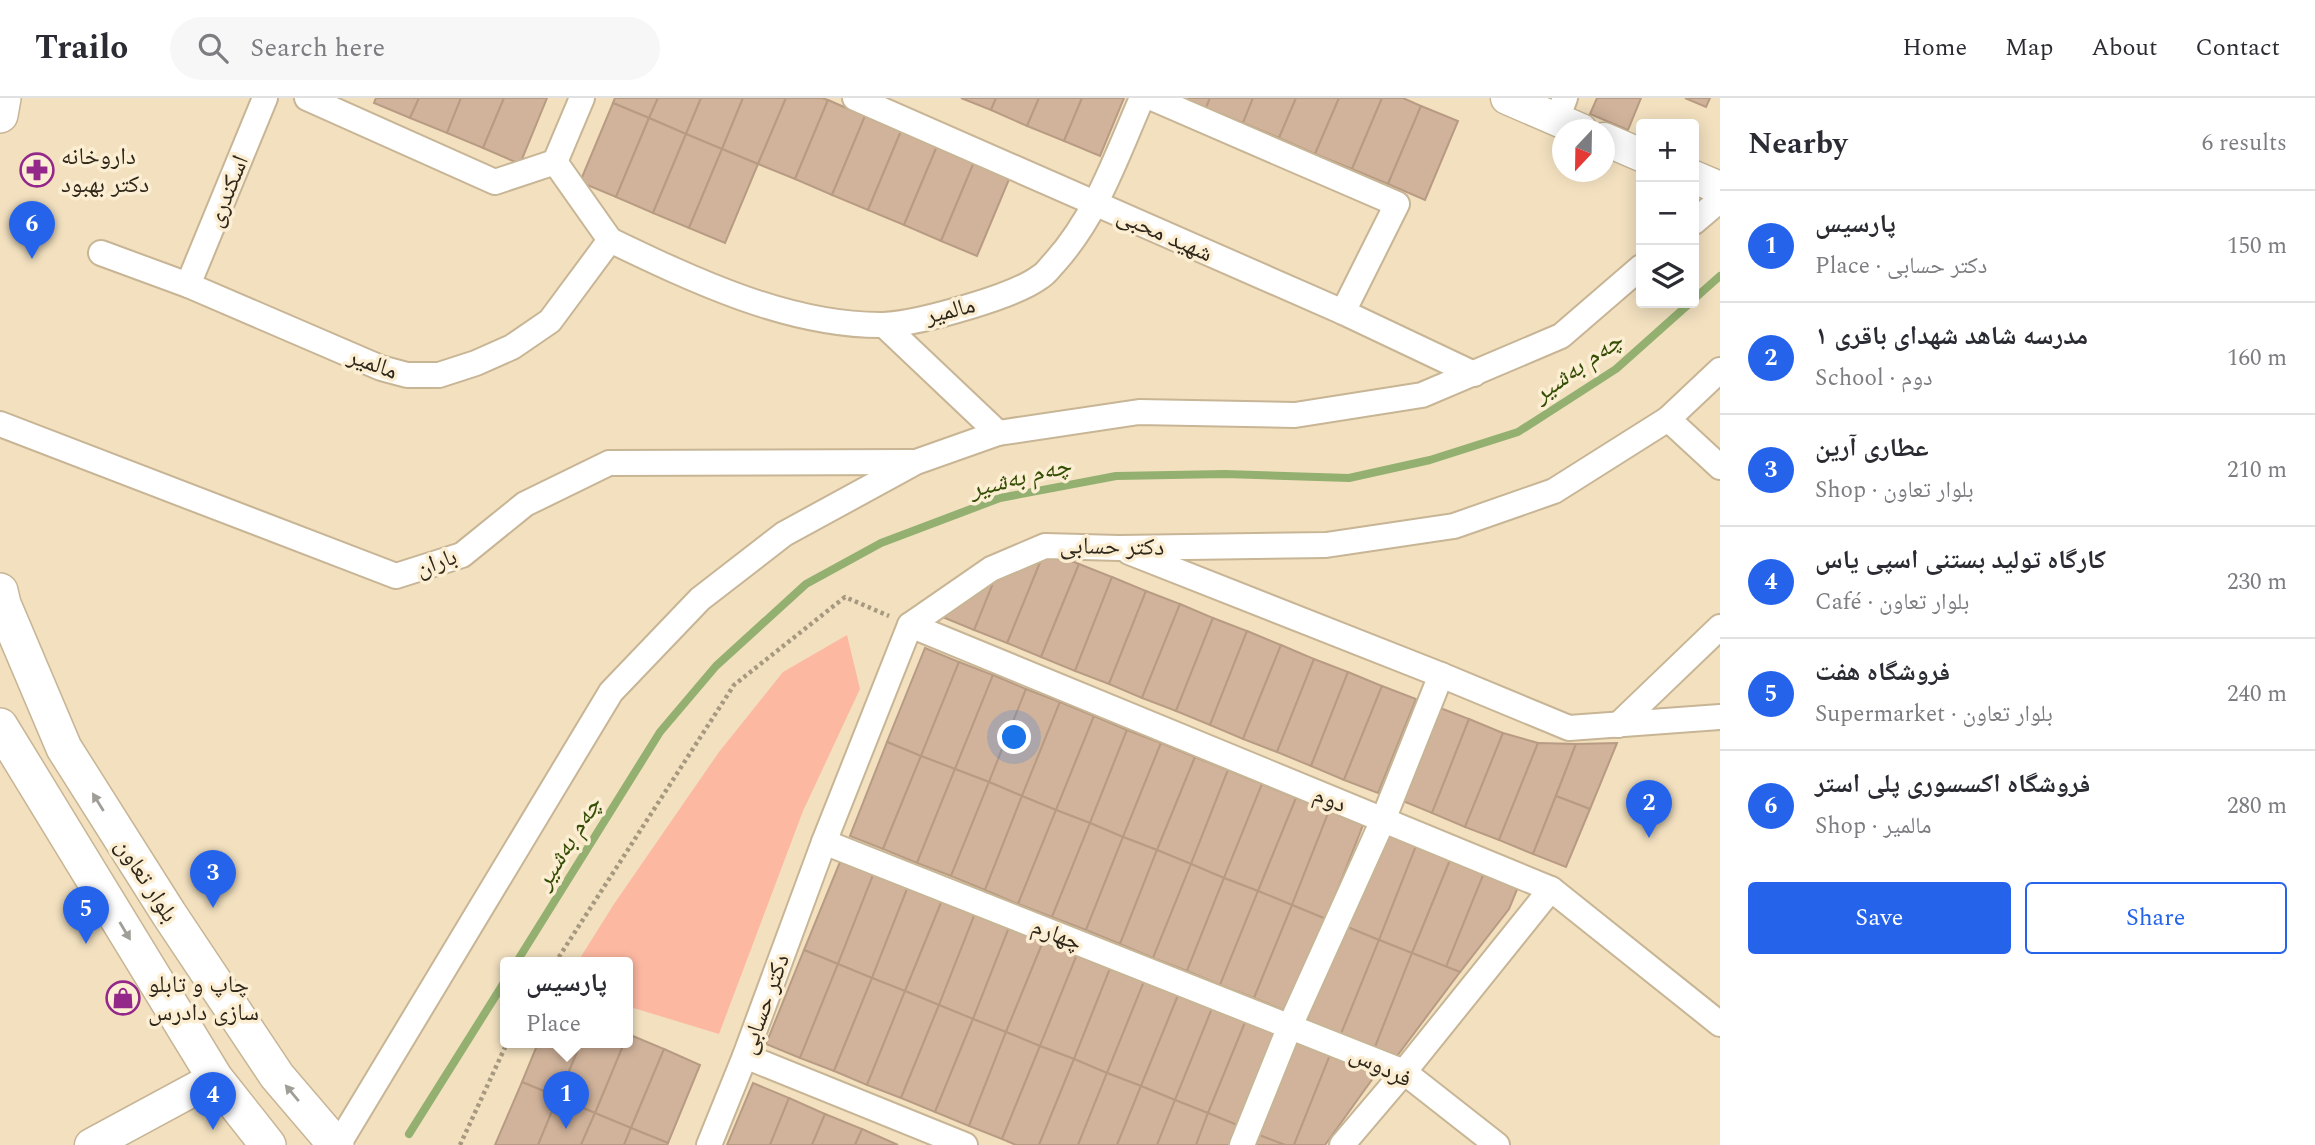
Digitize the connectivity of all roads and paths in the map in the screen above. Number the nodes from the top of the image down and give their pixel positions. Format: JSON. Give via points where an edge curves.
{"nodes":[{"id":1,"x":3,"y":98,"type":"edge"},
{"id":2,"x":265,"y":98,"type":"edge"},
{"id":3,"x":307,"y":98,"type":"edge"},
{"id":4,"x":582,"y":98,"type":"edge"},
{"id":5,"x":855,"y":98,"type":"edge"},
{"id":6,"x":1142,"y":98,"type":"edge"},
{"id":7,"x":1152,"y":98,"type":"edge"},
{"id":8,"x":1507,"y":98,"type":"edge"},
{"id":9,"x":0,"y":115,"type":"edge"},
{"id":10,"x":1568,"y":116,"type":"edge"},
{"id":11,"x":1615,"y":143,"type":"edge"},
{"id":12,"x":1636,"y":153,"type":"edge"},
{"id":13,"x":555,"y":162,"type":"junction"},
{"id":14,"x":1699,"y":179,"type":"edge"},
{"id":15,"x":1720,"y":188,"type":"edge"},
{"id":16,"x":1720,"y":200,"type":"edge"},
{"id":17,"x":1097,"y":204,"type":"junction"},
{"id":18,"x":1699,"y":218,"type":"edge"},
{"id":19,"x":610,"y":240,"type":"junction"},
{"id":20,"x":101,"y":253,"type":"dead end"},
{"id":21,"x":1636,"y":271,"type":"edge"},
{"id":22,"x":188,"y":285,"type":"junction"},
{"id":23,"x":1343,"y":312,"type":"junction"},
{"id":24,"x":884,"y":325,"type":"junction"},
{"id":25,"x":1720,"y":370,"type":"edge"},
{"id":26,"x":1474,"y":374,"type":"junction"},
{"id":27,"x":1668,"y":419,"type":"junction"},
{"id":28,"x":0,"y":424,"type":"edge"},
{"id":29,"x":998,"y":433,"type":"junction"},
{"id":30,"x":916,"y":462,"type":"junction"},
{"id":31,"x":1720,"y":467,"type":"edge"},
{"id":32,"x":1119,"y":548,"type":"junction"},
{"id":33,"x":0,"y":591,"type":"edge"},
{"id":34,"x":910,"y":625,"type":"junction"},
{"id":35,"x":1720,"y":627,"type":"edge"},
{"id":36,"x":1441,"y":676,"type":"junction"},
{"id":37,"x":1720,"y":718,"type":"edge"},
{"id":38,"x":1618,"y":724,"type":"junction"},
{"id":39,"x":0,"y":726,"type":"edge"},
{"id":40,"x":1383,"y":820,"type":"junction"},
{"id":41,"x":824,"y":842,"type":"junction"},
{"id":42,"x":1551,"y":889,"type":"junction"},
{"id":43,"x":559,"y":957,"type":"edge"},
{"id":44,"x":1720,"y":1024,"type":"edge"},
{"id":45,"x":1290,"y":1026,"type":"junction"},
{"id":46,"x":506,"y":1048,"type":"edge"},
{"id":47,"x":745,"y":1056,"type":"junction"},
{"id":48,"x":1404,"y":1072,"type":"junction"},
{"id":49,"x":215,"y":1078,"type":"junction"},
{"id":50,"x":91,"y":1145,"type":"edge"},
{"id":51,"x":268,"y":1145,"type":"edge"},
{"id":52,"x":337,"y":1145,"type":"edge"},
{"id":53,"x":460,"y":1145,"type":"edge"},
{"id":54,"x":709,"y":1145,"type":"edge"},
{"id":55,"x":965,"y":1145,"type":"edge"},
{"id":56,"x":1242,"y":1145,"type":"edge"},
{"id":57,"x":1342,"y":1145,"type":"edge"},
{"id":58,"x":1497,"y":1145,"type":"edge"}],
"edges":[{"from":1,"to":9,"type":"main road"},
{"from":2,"to":22,"type":"street","name":"اسکندری"},
{"from":3,"to":13,"type":"street","via":[[495,182]]},
{"from":4,"to":13,"type":"street"},
{"from":5,"to":17,"type":"street","name":"شهید محبی"},
{"from":6,"to":17,"type":"street","name":"مالمیر"},
{"from":7,"to":23,"type":"street","via":[[1396,204]]},
{"from":8,"to":10,"type":"street"},
{"from":11,"to":12,"type":"street"},
{"from":13,"to":19,"type":"street","name":"مالمیر"},
{"from":14,"to":15,"type":"street"},
{"from":16,"to":18,"type":"street"},
{"from":17,"to":23,"type":"street","name":"شهید محبی"},
{"from":17,"to":24,"type":"street","name":"مالمیر","via":[[1041,277],[994,299]]},
{"from":19,"to":22,"type":"street","name":"مالمیر","via":[[550,321],[512,347],[439,375],[407,375],[381,368]]},
{"from":19,"to":24,"type":"street","name":"مالمیر","via":[[677,272],[803,315]]},
{"from":20,"to":22,"type":"street","name":"مالمیر"},
{"from":21,"to":26,"type":"street","via":[[1561,336]]},
{"from":23,"to":26,"type":"street","name":"شهید محبی"},
{"from":24,"to":29,"type":"street"},
{"from":25,"to":27,"type":"street","name":"دکتر حسابی"},
{"from":26,"to":29,"type":"street","via":[[1422,395],[1295,415],[1139,412]]},
{"from":27,"to":31,"type":"street"},
{"from":27,"to":32,"type":"street","name":"دکتر حسابی","via":[[1554,491],[1454,526],[1326,545]]},
{"from":28,"to":30,"type":"street","name":"باران","via":[[396,576],[462,555],[525,504],[609,463]]},
{"from":29,"to":30,"type":"street"},
{"from":30,"to":52,"type":"street","via":[[784,534],[699,599],[611,692]]},
{"from":32,"to":34,"type":"street","name":"دکتر حسابی","via":[[1045,545],[991,569]]},
{"from":32,"to":36,"type":"street"},
{"from":52,"to":33,"type":"main road","name":"بلوار تعاون","one_way":true,"via":[[277,1076],[64,748]]},
{"from":34,"to":40,"type":"street","name":"دوم"},
{"from":34,"to":41,"type":"street","name":"دکتر حسابی"},
{"from":34,"to":43,"type":"path","via":[[845,597],[734,685]]},
{"from":35,"to":38,"type":"street"},
{"from":36,"to":38,"type":"street","via":[[1569,728]]},
{"from":36,"to":40,"type":"street"},
{"from":37,"to":38,"type":"street"},
{"from":39,"to":49,"type":"main road","name":"بلوار تعاون","one_way":true},
{"from":40,"to":42,"type":"street","name":"دوم"},
{"from":40,"to":45,"type":"street"},
{"from":41,"to":45,"type":"street","name":"چهارم"},
{"from":41,"to":47,"type":"street","name":"دکتر حسابی"},
{"from":42,"to":44,"type":"street","name":"دوم"},
{"from":42,"to":48,"type":"street"},
{"from":45,"to":48,"type":"street","name":"فردوس"},
{"from":45,"to":56,"type":"street"},
{"from":46,"to":53,"type":"path"},
{"from":47,"to":54,"type":"street","name":"دکتر حسابی"},
{"from":47,"to":55,"type":"street"},
{"from":48,"to":57,"type":"street"},
{"from":48,"to":58,"type":"street","name":"فردوس"},
{"from":49,"to":50,"type":"street"},
{"from":49,"to":51,"type":"main road","name":"بلوار تعاون"}]}
